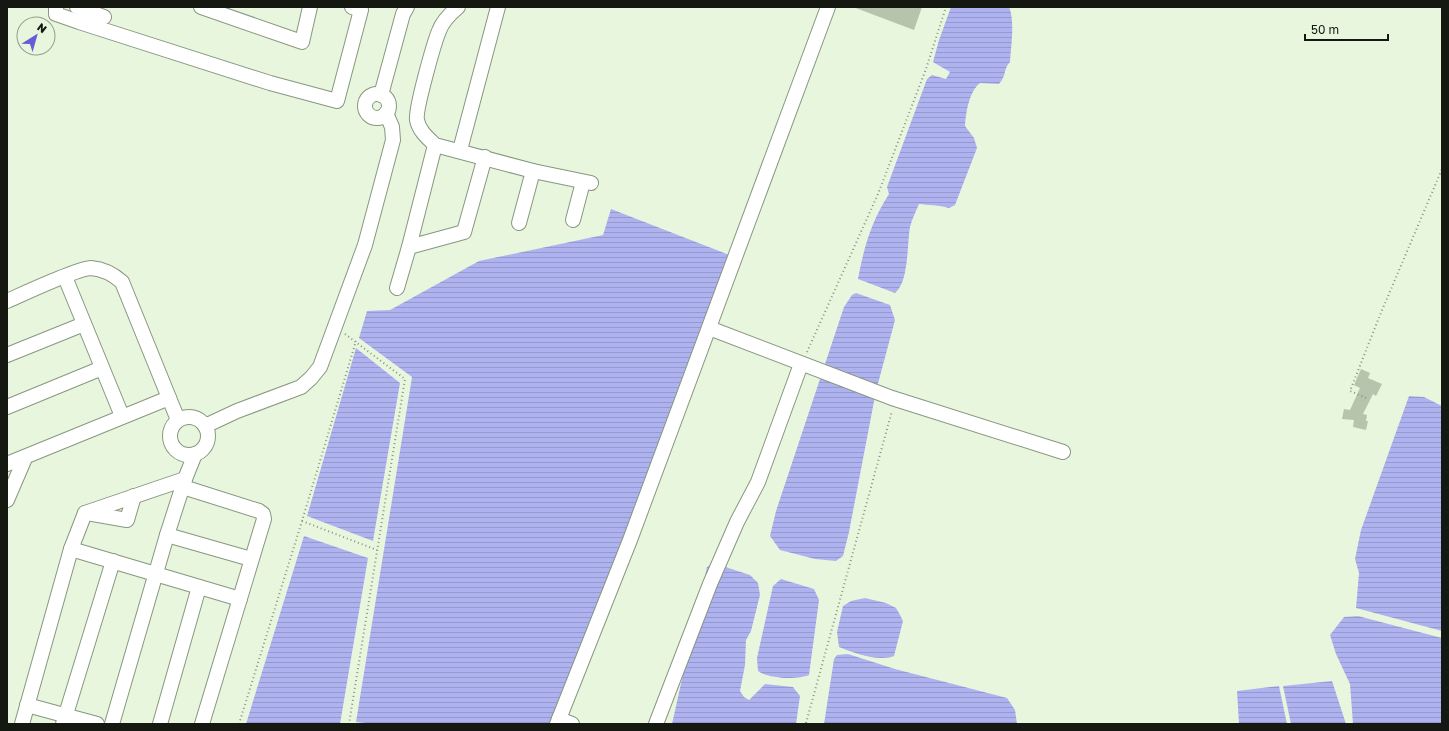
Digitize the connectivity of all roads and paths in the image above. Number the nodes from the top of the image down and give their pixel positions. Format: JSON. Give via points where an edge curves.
{"nodes":[{"id":1,"x":56,"y":7,"type":"edge"},
{"id":2,"x":77,"y":7,"type":"edge"},
{"id":3,"x":201,"y":7,"type":"edge"},
{"id":4,"x":310,"y":7,"type":"edge"},
{"id":5,"x":352,"y":7,"type":"edge"},
{"id":6,"x":407,"y":7,"type":"edge"},
{"id":7,"x":458,"y":7,"type":"edge"},
{"id":8,"x":498,"y":7,"type":"edge"},
{"id":9,"x":828,"y":7,"type":"edge"},
{"id":10,"x":946,"y":7,"type":"edge"},
{"id":11,"x":104,"y":17,"type":"edge"},
{"id":12,"x":381,"y":95,"type":"junction"},
{"id":13,"x":386,"y":113,"type":"junction"},
{"id":14,"x":435,"y":145,"type":"junction"},
{"id":15,"x":460,"y":150,"type":"junction"},
{"id":16,"x":485,"y":157,"type":"junction"},
{"id":17,"x":1442,"y":169,"type":"edge"},
{"id":18,"x":533,"y":170,"type":"junction"},
{"id":19,"x":573,"y":220,"type":"dead end"},
{"id":20,"x":519,"y":223,"type":"dead end"},
{"id":21,"x":409,"y":247,"type":"junction"},
{"id":22,"x":65,"y":277,"type":"junction"},
{"id":23,"x":397,"y":288,"type":"dead end"},
{"id":24,"x":7,"y":301,"type":"edge"},
{"id":25,"x":84,"y":324,"type":"junction"},
{"id":26,"x":335,"y":328,"type":"junction"},
{"id":27,"x":709,"y":328,"type":"junction"},
{"id":28,"x":356,"y":341,"type":"junction"},
{"id":29,"x":7,"y":355,"type":"edge"},
{"id":30,"x":801,"y":364,"type":"junction"},
{"id":31,"x":102,"y":368,"type":"junction"},
{"id":32,"x":169,"y":398,"type":"junction"},
{"id":33,"x":892,"y":398,"type":"junction"},
{"id":34,"x":1366,"y":398,"type":"dead end"},
{"id":35,"x":7,"y":407,"type":"edge"},
{"id":36,"x":122,"y":416,"type":"junction"},
{"id":37,"x":178,"y":420,"type":"junction"},
{"id":38,"x":206,"y":426,"type":"junction"},
{"id":39,"x":1063,"y":452,"type":"dead end"},
{"id":40,"x":195,"y":454,"type":"junction"},
{"id":41,"x":25,"y":458,"type":"junction"},
{"id":42,"x":7,"y":464,"type":"edge"},
{"id":43,"x":184,"y":483,"type":"junction"},
{"id":44,"x":8,"y":494,"type":"edge"},
{"id":45,"x":134,"y":496,"type":"junction"},
{"id":46,"x":84,"y":513,"type":"junction"},
{"id":47,"x":302,"y":521,"type":"junction"},
{"id":48,"x":167,"y":535,"type":"junction"},
{"id":49,"x":71,"y":549,"type":"junction"},
{"id":50,"x":377,"y":550,"type":"junction"},
{"id":51,"x":252,"y":559,"type":"junction"},
{"id":52,"x":112,"y":561,"type":"junction"},
{"id":53,"x":156,"y":574,"type":"junction"},
{"id":54,"x":199,"y":586,"type":"junction"},
{"id":55,"x":240,"y":599,"type":"junction"},
{"id":56,"x":27,"y":705,"type":"junction"},
{"id":57,"x":64,"y":720,"type":"edge"},
{"id":58,"x":562,"y":722,"type":"edge"},
{"id":59,"x":806,"y":723,"type":"edge"},
{"id":60,"x":22,"y":724,"type":"edge"},
{"id":61,"x":97,"y":724,"type":"edge"},
{"id":62,"x":112,"y":724,"type":"edge"},
{"id":63,"x":160,"y":724,"type":"edge"},
{"id":64,"x":202,"y":724,"type":"edge"},
{"id":65,"x":239,"y":724,"type":"edge"},
{"id":66,"x":349,"y":724,"type":"edge"},
{"id":67,"x":656,"y":724,"type":"edge"}],
"edges":[{"from":1,"to":11,"type":"street","via":[[56,14]]},
{"from":2,"to":11,"type":"street"},
{"from":3,"to":4,"type":"street","via":[[302,42]]},
{"from":5,"to":11,"type":"street","via":[[361,10],[337,100],[270,83]]},
{"from":6,"to":12,"type":"street"},
{"from":7,"to":14,"type":"street","via":[[439,30],[418,107],[417,121],[423,134]]},
{"from":8,"to":15,"type":"street"},
{"from":9,"to":27,"type":"street"},
{"from":10,"to":30,"type":"path","via":[[926,69],[878,194]]},
{"from":12,"to":13,"type":"street","via":[[389,105]]},
{"from":12,"to":13,"type":"street","via":[[369,97],[365,105],[366,110],[378,118]]},
{"from":13,"to":26,"type":"street","via":[[392,128],[393,140],[365,245]]},
{"from":14,"to":15,"type":"street"},
{"from":14,"to":21,"type":"street"},
{"from":15,"to":16,"type":"street"},
{"from":16,"to":18,"type":"street"},
{"from":16,"to":21,"type":"street","via":[[464,232]]},
{"from":17,"to":34,"type":"path","via":[[1350,391]]},
{"from":18,"to":19,"type":"street","via":[[587,183]]},
{"from":18,"to":20,"type":"street"},
{"from":21,"to":23,"type":"street"},
{"from":22,"to":24,"type":"street"},
{"from":22,"to":25,"type":"street"},
{"from":22,"to":32,"type":"street","via":[[90,268],[109,272],[122,282]]},
{"from":25,"to":29,"type":"street"},
{"from":25,"to":31,"type":"street"},
{"from":26,"to":28,"type":"path"},
{"from":26,"to":38,"type":"street","via":[[320,367],[301,387],[237,411]]},
{"from":27,"to":30,"type":"street"},
{"from":27,"to":58,"type":"street"},
{"from":28,"to":47,"type":"path"},
{"from":28,"to":50,"type":"path","via":[[405,379]]},
{"from":30,"to":33,"type":"street"},
{"from":30,"to":67,"type":"street","via":[[758,482],[710,584]]},
{"from":31,"to":35,"type":"street"},
{"from":31,"to":36,"type":"street"},
{"from":32,"to":36,"type":"street"},
{"from":32,"to":37,"type":"street"},
{"from":33,"to":39,"type":"street"},
{"from":33,"to":59,"type":"path","via":[[891,421]]},
{"from":36,"to":41,"type":"street"},
{"from":37,"to":38,"type":"street","via":[[190,416]]},
{"from":37,"to":40,"type":"street","via":[[171,429],[170,441],[178,451]]},
{"from":38,"to":40,"type":"street","via":[[206,445]]},
{"from":40,"to":43,"type":"street"},
{"from":41,"to":42,"type":"street"},
{"from":41,"to":44,"type":"street"},
{"from":43,"to":45,"type":"street"},
{"from":43,"to":48,"type":"street"},
{"from":43,"to":51,"type":"street","via":[[263,514],[264,519]]},
{"from":45,"to":46,"type":"street"},
{"from":45,"to":46,"type":"street","via":[[127,520]]},
{"from":46,"to":49,"type":"street"},
{"from":47,"to":50,"type":"path"},
{"from":47,"to":65,"type":"path"},
{"from":48,"to":51,"type":"street"},
{"from":48,"to":53,"type":"street"},
{"from":49,"to":52,"type":"street"},
{"from":49,"to":56,"type":"street"},
{"from":50,"to":66,"type":"path"},
{"from":51,"to":55,"type":"street"},
{"from":52,"to":53,"type":"street"},
{"from":52,"to":57,"type":"street"},
{"from":53,"to":54,"type":"street"},
{"from":53,"to":62,"type":"street"},
{"from":54,"to":55,"type":"street"},
{"from":54,"to":63,"type":"street"},
{"from":55,"to":64,"type":"street"},
{"from":56,"to":57,"type":"street"},
{"from":56,"to":60,"type":"street"},
{"from":57,"to":61,"type":"street"}]}
